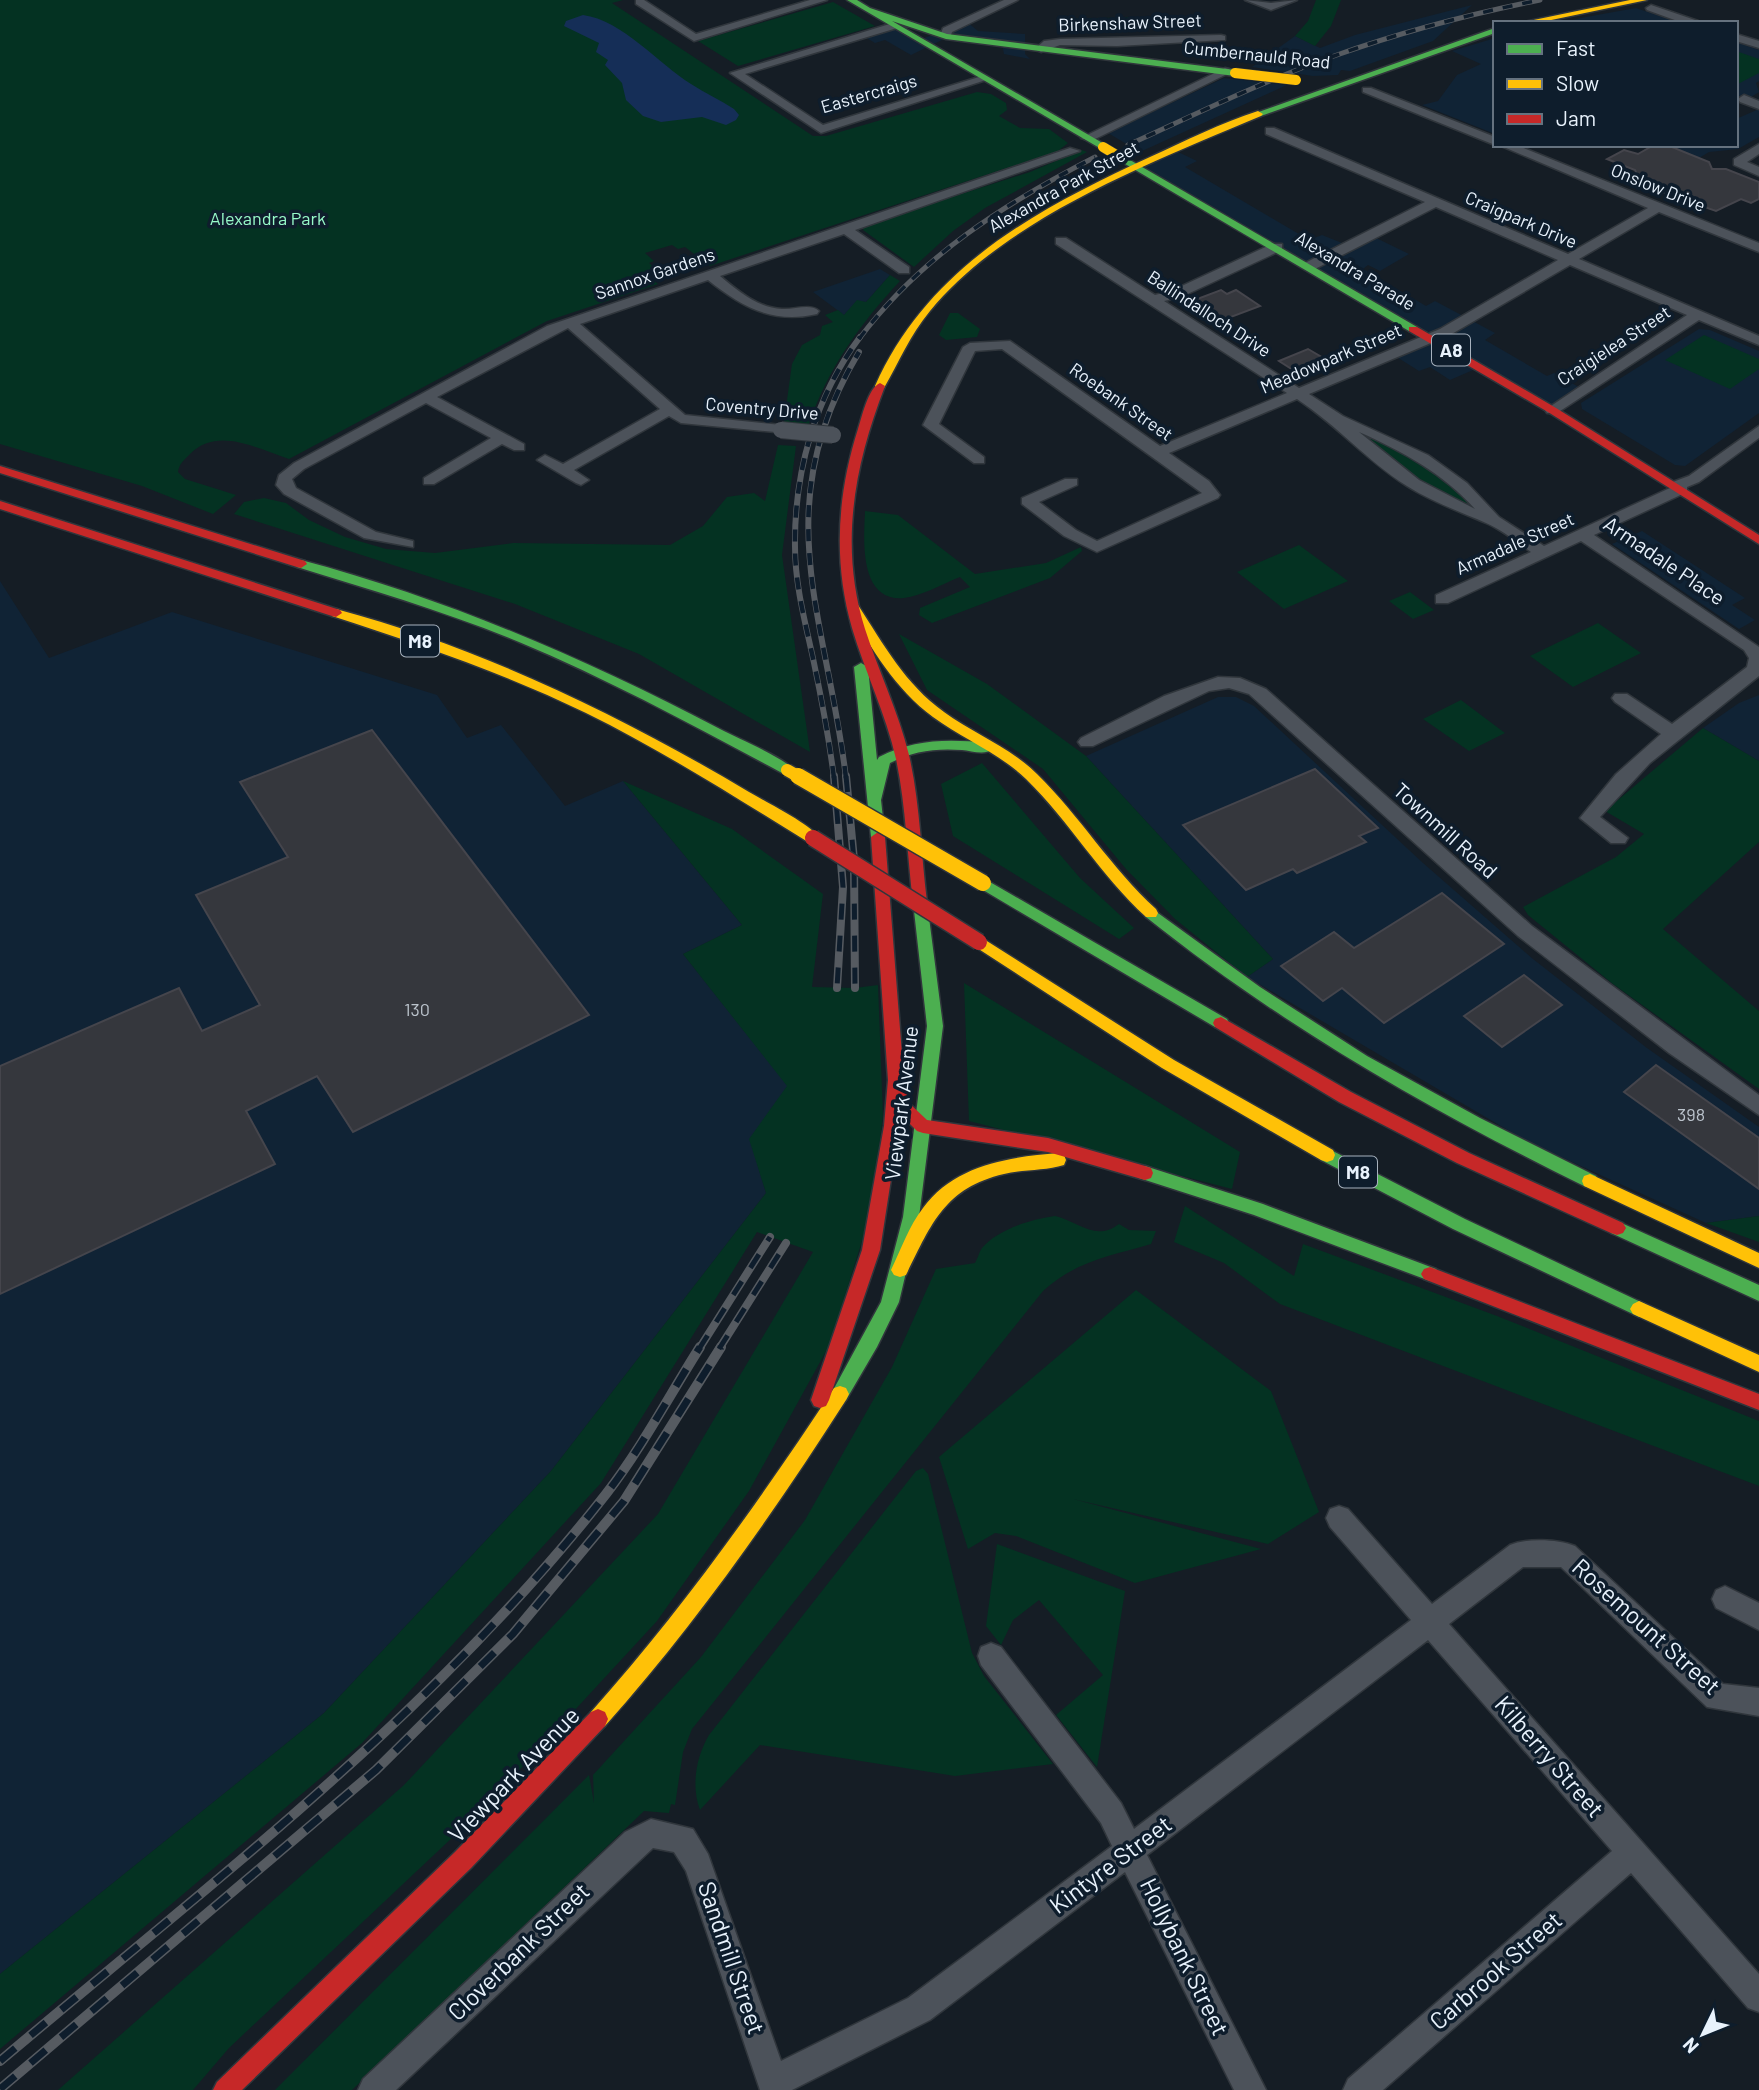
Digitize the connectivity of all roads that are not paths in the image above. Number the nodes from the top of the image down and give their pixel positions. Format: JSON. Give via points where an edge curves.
{"nodes":[{"id":1,"x":822,"y":0,"type":"edge"},
{"id":2,"x":850,"y":0,"type":"edge"},
{"id":3,"x":990,"y":0,"type":"edge"},
{"id":4,"x":1250,"y":0,"type":"edge"},
{"id":5,"x":1292,"y":0,"type":"edge"},
{"id":6,"x":640,"y":2,"type":"dead end"},
{"id":7,"x":1008,"y":2,"type":"edge"},
{"id":8,"x":1647,"y":4,"type":"edge"},
{"id":9,"x":866,"y":9,"type":"junction"},
{"id":10,"x":1536,"y":21,"type":"edge"},
{"id":11,"x":1690,"y":21,"type":"edge"},
{"id":12,"x":893,"y":26,"type":"junction"},
{"id":13,"x":1493,"y":31,"type":"edge"},
{"id":14,"x":946,"y":33,"type":"junction"},
{"id":15,"x":1221,"y":38,"type":"dead end"},
{"id":16,"x":1738,"y":38,"type":"edge"},
{"id":17,"x":925,"y":44,"type":"junction"},
{"id":18,"x":1007,"y":45,"type":"junction"},
{"id":19,"x":1759,"y":45,"type":"edge"},
{"id":20,"x":1041,"y":49,"type":"junction"},
{"id":21,"x":1230,"y":72,"type":"junction"},
{"id":22,"x":983,"y":79,"type":"junction"},
{"id":23,"x":1332,"y":85,"type":"junction"},
{"id":24,"x":1367,"y":90,"type":"dead end"},
{"id":25,"x":1744,"y":99,"type":"dead end"},
{"id":26,"x":1759,"y":105,"type":"edge"},
{"id":27,"x":1270,"y":131,"type":"dead end"},
{"id":28,"x":1087,"y":138,"type":"junction"},
{"id":29,"x":1493,"y":140,"type":"edge"},
{"id":30,"x":1510,"y":147,"type":"edge"},
{"id":31,"x":1759,"y":148,"type":"edge"},
{"id":32,"x":1074,"y":151,"type":"dead end"},
{"id":33,"x":1139,"y":167,"type":"junction"},
{"id":34,"x":1759,"y":172,"type":"edge"},
{"id":35,"x":1436,"y":202,"type":"junction"},
{"id":36,"x":1658,"y":207,"type":"junction"},
{"id":37,"x":847,"y":230,"type":"junction"},
{"id":38,"x":1061,"y":241,"type":"dead end"},
{"id":39,"x":1277,"y":247,"type":"junction"},
{"id":40,"x":1759,"y":248,"type":"edge"},
{"id":41,"x":1568,"y":259,"type":"junction"},
{"id":42,"x":1310,"y":266,"type":"junction"},
{"id":43,"x":904,"y":270,"type":"dead end"},
{"id":44,"x":710,"y":275,"type":"junction"},
{"id":45,"x":1152,"y":300,"type":"junction"},
{"id":46,"x":812,"y":311,"type":"dead end"},
{"id":47,"x":1697,"y":315,"type":"junction"},
{"id":48,"x":570,"y":323,"type":"junction"},
{"id":49,"x":1430,"y":338,"type":"junction"},
{"id":50,"x":1759,"y":341,"type":"edge"},
{"id":51,"x":1298,"y":394,"type":"junction"},
{"id":52,"x":426,"y":397,"type":"junction"},
{"id":53,"x":669,"y":410,"type":"junction"},
{"id":54,"x":1552,"y":410,"type":"junction"},
{"id":55,"x":1338,"y":419,"type":"junction"},
{"id":56,"x":1759,"y":431,"type":"edge"},
{"id":57,"x":502,"y":438,"type":"junction"},
{"id":58,"x":861,"y":438,"type":"junction"},
{"id":59,"x":519,"y":447,"type":"dead end"},
{"id":60,"x":1159,"y":452,"type":"junction"},
{"id":61,"x":545,"y":460,"type":"dead end"},
{"id":62,"x":979,"y":460,"type":"dead end"},
{"id":63,"x":0,"y":467,"type":"edge"},
{"id":64,"x":563,"y":470,"type":"junction"},
{"id":65,"x":446,"y":471,"type":"junction"},
{"id":66,"x":463,"y":480,"type":"dead end"},
{"id":67,"x":581,"y":480,"type":"dead end"},
{"id":68,"x":429,"y":481,"type":"dead end"},
{"id":69,"x":1071,"y":482,"type":"dead end"},
{"id":70,"x":1679,"y":487,"type":"junction"},
{"id":71,"x":0,"y":505,"type":"edge"},
{"id":72,"x":1493,"y":520,"type":"junction"},
{"id":73,"x":1583,"y":534,"type":"junction"},
{"id":74,"x":1759,"y":540,"type":"edge"},
{"id":75,"x":407,"y":544,"type":"dead end"},
{"id":76,"x":1543,"y":552,"type":"junction"},
{"id":77,"x":1442,"y":599,"type":"dead end"},
{"id":78,"x":854,"y":608,"type":"junction"},
{"id":79,"x":1621,"y":698,"type":"dead end"},
{"id":80,"x":1674,"y":734,"type":"junction"},
{"id":81,"x":1087,"y":742,"type":"dead end"},
{"id":82,"x":901,"y":749,"type":"junction"},
{"id":83,"x":999,"y":750,"type":"junction"},
{"id":84,"x":875,"y":800,"type":"junction"},
{"id":85,"x":1618,"y":838,"type":"dead end"},
{"id":86,"x":896,"y":1080,"type":"junction"},
{"id":87,"x":1759,"y":1106,"type":"edge"},
{"id":88,"x":923,"y":1126,"type":"junction"},
{"id":89,"x":1102,"y":1159,"type":"junction"},
{"id":90,"x":1759,"y":1261,"type":"edge"},
{"id":91,"x":900,"y":1270,"type":"junction"},
{"id":92,"x":1759,"y":1293,"type":"edge"},
{"id":93,"x":1759,"y":1364,"type":"edge"},
{"id":94,"x":1759,"y":1402,"type":"edge"},
{"id":95,"x":799,"y":1459,"type":"junction"},
{"id":96,"x":1339,"y":1518,"type":"dead end"},
{"id":97,"x":1725,"y":1599,"type":"dead end"},
{"id":98,"x":1759,"y":1617,"type":"edge"},
{"id":99,"x":1430,"y":1620,"type":"junction"},
{"id":100,"x":991,"y":1656,"type":"dead end"},
{"id":101,"x":1759,"y":1702,"type":"edge"},
{"id":102,"x":674,"y":1836,"type":"joint"},
{"id":103,"x":1132,"y":1850,"type":"junction"},
{"id":104,"x":1632,"y":1853,"type":"junction"},
{"id":105,"x":1759,"y":1997,"type":"edge"},
{"id":106,"x":775,"y":2086,"type":"edge"},
{"id":107,"x":225,"y":2090,"type":"edge"},
{"id":108,"x":374,"y":2090,"type":"edge"},
{"id":109,"x":1250,"y":2090,"type":"edge"},
{"id":110,"x":1359,"y":2090,"type":"edge"}],
"edges":[{"from":1,"to":6,"type":"street","via":[[694,38]]},
{"from":2,"to":9,"type":"main road","name":"Cumbernauld Road","number":"A8"},
{"from":3,"to":7,"type":"street"},
{"from":4,"to":5,"type":"street","via":[[1267,6]]},
{"from":7,"to":14,"type":"street"},
{"from":8,"to":10,"type":"main road"},
{"from":8,"to":11,"type":"street"},
{"from":9,"to":12,"type":"main road","name":"Cumbernauld Road","number":"A8"},
{"from":9,"to":14,"type":"main road","name":"Cumbernauld Road"},
{"from":12,"to":17,"type":"main road","name":"Cumbernauld Road","number":"A8"},
{"from":12,"to":22,"type":"street","name":"Eastercraigs","via":[[736,74],[821,129]]},
{"from":13,"to":23,"type":"main road","name":"Cumbernauld Road"},
{"from":14,"to":18,"type":"main road","name":"Cumbernauld Road"},
{"from":15,"to":20,"type":"street","name":"Birkenshaw Street","via":[[1060,42]]},
{"from":16,"to":19,"type":"street"},
{"from":17,"to":18,"type":"main road","name":"Cumbernauld Road"},
{"from":17,"to":22,"type":"main road","name":"Alexandra Parade","number":"A8"},
{"from":18,"to":20,"type":"main road","name":"Cumbernauld Road"},
{"from":20,"to":21,"type":"main road","name":"Cumbernauld Road"},
{"from":21,"to":23,"type":"main road","name":"Cumbernauld Road","bridge":true},
{"from":21,"to":28,"type":"street"},
{"from":22,"to":28,"type":"main road","name":"Alexandra Parade","number":"A8"},
{"from":23,"to":33,"type":"main road","name":"Alexandra Park Street","via":[[1243,119]]},
{"from":24,"to":29,"type":"street"},
{"from":25,"to":26,"type":"street"},
{"from":27,"to":35,"type":"street","name":"Craigpark Drive"},
{"from":28,"to":33,"type":"main road","name":"Alexandra Parade","number":"A8","bridge":true},
{"from":30,"to":36,"type":"street","name":"Onslow Drive"},
{"from":31,"to":34,"type":"street","via":[[1738,162]]},
{"from":32,"to":37,"type":"street","name":"Sannox Gardens"},
{"from":33,"to":39,"type":"main road","name":"Alexandra Parade","number":"A8"},
{"from":33,"to":58,"type":"main road","name":"Alexandra Park Street","via":[[1001,243],[939,294],[899,351]]},
{"from":35,"to":41,"type":"street","name":"Craigpark Drive"},
{"from":35,"to":42,"type":"street"},
{"from":36,"to":40,"type":"street","name":"Onslow Drive"},
{"from":36,"to":41,"type":"street","name":"Meadowpark Street"},
{"from":37,"to":43,"type":"street"},
{"from":37,"to":44,"type":"street","name":"Sannox Gardens"},
{"from":38,"to":45,"type":"street","name":"Ballindalloch Drive"},
{"from":39,"to":42,"type":"main road","name":"Alexandra Parade","number":"A8"},
{"from":39,"to":45,"type":"street","via":[[1176,294]]},
{"from":41,"to":47,"type":"street","name":"Craigpark Drive"},
{"from":41,"to":49,"type":"street","name":"Meadowpark Street"},
{"from":42,"to":49,"type":"main road","name":"Alexandra Parade","number":"A8"},
{"from":44,"to":46,"type":"street","via":[[762,312]]},
{"from":44,"to":48,"type":"street","name":"Sannox Gardens"},
{"from":45,"to":51,"type":"street","name":"Ballindalloch Drive"},
{"from":47,"to":50,"type":"street","name":"Craigpark Drive"},
{"from":47,"to":54,"type":"street","name":"Craigielea Street"},
{"from":48,"to":52,"type":"street","name":"Sannox Gardens"},
{"from":48,"to":53,"type":"street","name":"Coventry Drive"},
{"from":49,"to":51,"type":"street","name":"Meadowpark Street"},
{"from":49,"to":54,"type":"main road","name":"Alexandra Parade","number":"A8"},
{"from":51,"to":55,"type":"street","name":"Ballindalloch Drive"},
{"from":51,"to":60,"type":"street","name":"Meadowpark Street"},
{"from":52,"to":57,"type":"street"},
{"from":52,"to":75,"type":"street","name":"Sannox Gardens","via":[[284,478],[290,491],[370,535]]},
{"from":53,"to":58,"type":"street","name":"Coventry Drive","bridge":true,"via":[[690,422]]},
{"from":53,"to":64,"type":"street"},
{"from":54,"to":70,"type":"main road","name":"Alexandra Parade","number":"A8"},
{"from":55,"to":72,"type":"street","name":"Ballindalloch Drive","via":[[1423,460],[1464,490]]},
{"from":55,"to":72,"type":"street","name":"Ballindalloch Drive","via":[[1368,452],[1413,483]]},
{"from":56,"to":70,"type":"street","name":"Armadale Street"},
{"from":57,"to":59,"type":"street"},
{"from":57,"to":65,"type":"street"},
{"from":58,"to":78,"type":"main road","name":"Viewpark Avenue","via":[[844,508],[844,560]]},
{"from":60,"to":62,"type":"street","name":"Roebank Street","via":[[1005,344],[970,347],[931,425]]},
{"from":60,"to":69,"type":"street","name":"Roebank Street","via":[[1212,495],[1097,547],[1028,501]]},
{"from":61,"to":64,"type":"street"},
{"from":63,"to":92,"type":"main road","number":"M8","bridge":true,"via":[[432,607],[551,651],[788,770],[1345,1097],[1463,1158]]},
{"from":64,"to":67,"type":"street"},
{"from":65,"to":66,"type":"street"},
{"from":65,"to":68,"type":"street"},
{"from":70,"to":73,"type":"street","name":"Armadale Street"},
{"from":70,"to":74,"type":"main road","name":"Alexandra Parade","number":"A8"},
{"from":71,"to":93,"type":"main road","number":"M8","bridge":true,"via":[[424,642],[556,694],[641,736],[813,838],[1135,1043],[1305,1144],[1541,1263]]},
{"from":72,"to":76,"type":"street","name":"Ballindalloch Drive"},
{"from":73,"to":76,"type":"street","name":"Armadale Street"},
{"from":73,"to":80,"type":"street","name":"Armadale Place","via":[[1758,658],[1755,670]]},
{"from":76,"to":77,"type":"street","name":"Armadale Street"},
{"from":78,"to":82,"type":"main road","name":"Viewpark Avenue"},
{"from":78,"to":83,"type":"main road","via":[[891,672],[937,714]]},
{"from":78,"to":84,"type":"main road","name":"Viewpark Avenue"},
{"from":79,"to":80,"type":"street"},
{"from":80,"to":85,"type":"street","name":"Armadale Place","via":[[1601,799],[1589,817]]},
{"from":81,"to":87,"type":"street","name":"Townmill Road","via":[[1205,687],[1247,685],[1532,937]]},
{"from":82,"to":83,"type":"main road","via":[[946,742]]},
{"from":82,"to":84,"type":"main road","via":[[884,760]]},
{"from":82,"to":88,"type":"main road","name":"Viewpark Avenue","via":[[935,1027]]},
{"from":83,"to":90,"type":"main road","via":[[1032,777],[1136,900],[1188,945],[1285,1016],[1514,1146]]},
{"from":84,"to":86,"type":"main road","name":"Viewpark Avenue"},
{"from":86,"to":88,"type":"main road","via":[[902,1108]]},
{"from":86,"to":95,"type":"main road","name":"Viewpark Avenue","via":[[871,1250]]},
{"from":88,"to":89,"type":"main road","via":[[1048,1145]]},
{"from":88,"to":91,"type":"main road","name":"Viewpark Avenue"},
{"from":89,"to":91,"type":"main road","via":[[1026,1163],[976,1177],[950,1191],[930,1211]]},
{"from":89,"to":94,"type":"main road","via":[[1377,1252]]},
{"from":91,"to":95,"type":"main road","name":"Viewpark Avenue","via":[[870,1342]]},
{"from":95,"to":107,"type":"main road","name":"Viewpark Avenue","via":[[736,1556],[593,1728],[502,1823]]},
{"from":96,"to":99,"type":"street","name":"Kilberry Street"},
{"from":97,"to":98,"type":"street"},
{"from":99,"to":101,"type":"street","name":"Rosemount Street","via":[[1519,1554],[1566,1555],[1717,1697]]},
{"from":99,"to":103,"type":"street","name":"Kintyre Street"},
{"from":99,"to":104,"type":"street","name":"Kilberry Street"},
{"from":100,"to":103,"type":"street","name":"Hollybank Street","via":[[1111,1812]]},
{"from":102,"to":106,"type":"street","name":"Sandmill Street","via":[[683,1839],[698,1864]]},
{"from":102,"to":108,"type":"street","name":"Cloverbank Street","via":[[651,1833],[635,1842]]},
{"from":103,"to":106,"type":"street","name":"Kintyre Street","via":[[919,2009]]},
{"from":103,"to":109,"type":"street","name":"Hollybank Street"},
{"from":104,"to":105,"type":"street","name":"Kilberry Street"},
{"from":104,"to":110,"type":"street","name":"Carbrook Street"}]}
